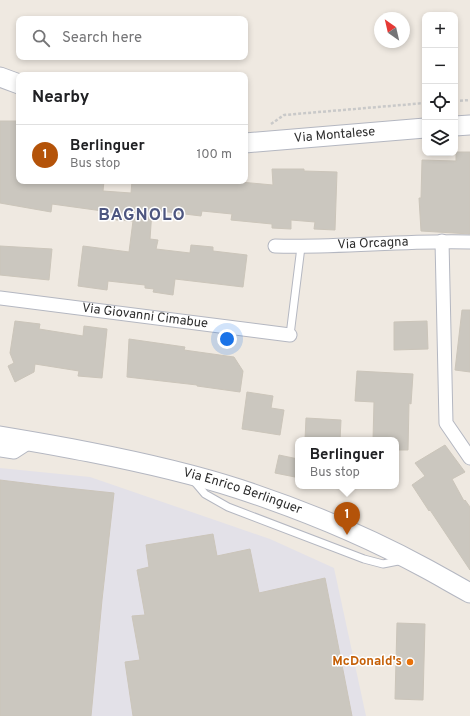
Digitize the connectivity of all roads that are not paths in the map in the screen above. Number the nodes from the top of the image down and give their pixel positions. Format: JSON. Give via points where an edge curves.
{"nodes":[{"id":1,"x":0,"y":77,"type":"edge"},
{"id":2,"x":16,"y":83,"type":"edge"},
{"id":3,"x":470,"y":124,"type":"edge"},
{"id":4,"x":458,"y":126,"type":"edge"},
{"id":5,"x":422,"y":128,"type":"edge"},
{"id":6,"x":248,"y":143,"type":"edge"},
{"id":7,"x":442,"y":241,"type":"junction"},
{"id":8,"x":470,"y":242,"type":"edge"},
{"id":9,"x":275,"y":246,"type":"dead end"},
{"id":10,"x":301,"y":247,"type":"junction"},
{"id":11,"x":0,"y":298,"type":"edge"},
{"id":12,"x":290,"y":335,"type":"joint"},
{"id":13,"x":0,"y":436,"type":"edge"},
{"id":14,"x":31,"y":441,"type":"junction"},
{"id":15,"x":0,"y":450,"type":"edge"},
{"id":16,"x":470,"y":458,"type":"edge"},
{"id":17,"x":470,"y":593,"type":"edge"}],
"edges":[{"from":1,"to":2,"type":"main road"},
{"from":3,"to":4,"type":"main road"},
{"from":5,"to":6,"type":"main road","name":"Via Montalese"},
{"from":7,"to":8,"type":"street","name":"Via Orcagna"},
{"from":7,"to":10,"type":"street","name":"Via Orcagna"},
{"from":7,"to":16,"type":"street","via":[[446,422]]},
{"from":9,"to":10,"type":"street","name":"Via Orcagna"},
{"from":10,"to":12,"type":"lane"},
{"from":11,"to":12,"type":"street","name":"Via Giovanni Cimabue"},
{"from":13,"to":14,"type":"main road","name":"Via Enrico Berlinguer"},
{"from":14,"to":15,"type":"street","via":[[14,452]]},
{"from":14,"to":17,"type":"main road","name":"Via Enrico Berlinguer","via":[[131,460],[238,489],[303,512],[362,537]]}]}
